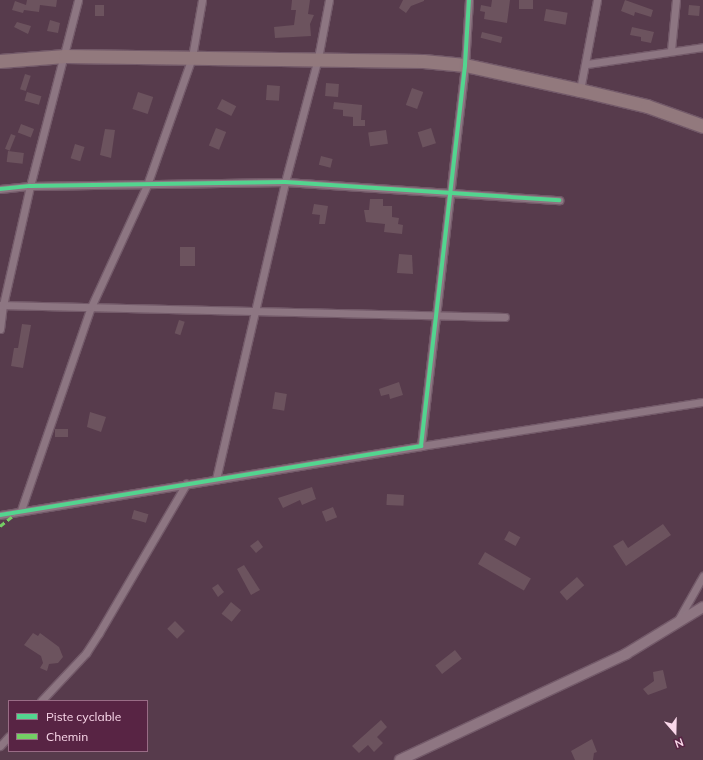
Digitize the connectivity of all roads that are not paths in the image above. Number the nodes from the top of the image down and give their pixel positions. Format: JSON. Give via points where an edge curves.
{"nodes":[{"id":1,"x":78,"y":0,"type":"edge"},
{"id":2,"x":202,"y":0,"type":"edge"},
{"id":3,"x":329,"y":0,"type":"edge"},
{"id":4,"x":469,"y":0,"type":"edge"},
{"id":5,"x":598,"y":0,"type":"edge"},
{"id":6,"x":676,"y":0,"type":"edge"},
{"id":7,"x":703,"y":47,"type":"edge"},
{"id":8,"x":671,"y":50,"type":"junction"},
{"id":9,"x":65,"y":56,"type":"junction"},
{"id":10,"x":192,"y":56,"type":"junction"},
{"id":11,"x":318,"y":58,"type":"junction"},
{"id":12,"x":0,"y":61,"type":"edge"},
{"id":13,"x":587,"y":64,"type":"junction"},
{"id":14,"x":465,"y":65,"type":"junction"},
{"id":15,"x":580,"y":90,"type":"junction"},
{"id":16,"x":703,"y":126,"type":"edge"},
{"id":17,"x":285,"y":182,"type":"junction"},
{"id":18,"x":147,"y":185,"type":"junction"},
{"id":19,"x":30,"y":186,"type":"junction"},
{"id":20,"x":0,"y":189,"type":"edge"},
{"id":21,"x":448,"y":193,"type":"junction"},
{"id":22,"x":559,"y":200,"type":"dead end"},
{"id":23,"x":2,"y":305,"type":"edge"},
{"id":24,"x":90,"y":306,"type":"junction"},
{"id":25,"x":257,"y":311,"type":"junction"},
{"id":26,"x":435,"y":315,"type":"junction"},
{"id":27,"x":506,"y":317,"type":"dead end"},
{"id":28,"x":0,"y":330,"type":"edge"},
{"id":29,"x":703,"y":402,"type":"edge"},
{"id":30,"x":421,"y":446,"type":"junction"},
{"id":31,"x":216,"y":479,"type":"junction"},
{"id":32,"x":186,"y":484,"type":"junction"},
{"id":33,"x":21,"y":510,"type":"junction"},
{"id":34,"x":0,"y":515,"type":"edge"},
{"id":35,"x":703,"y":576,"type":"edge"},
{"id":36,"x":703,"y":607,"type":"edge"},
{"id":37,"x":676,"y":624,"type":"junction"},
{"id":38,"x":42,"y":700,"type":"edge"},
{"id":39,"x":8,"y":737,"type":"edge"},
{"id":40,"x":0,"y":746,"type":"edge"},
{"id":41,"x":400,"y":760,"type":"edge"}],
"edges":[{"from":1,"to":9,"type":"street"},
{"from":2,"to":10,"type":"street"},
{"from":3,"to":11,"type":"street"},
{"from":4,"to":14,"type":"street"},
{"from":5,"to":13,"type":"street"},
{"from":6,"to":8,"type":"street"},
{"from":7,"to":8,"type":"street"},
{"from":8,"to":13,"type":"street"},
{"from":9,"to":10,"type":"highway"},
{"from":9,"to":12,"type":"highway"},
{"from":9,"to":19,"type":"street"},
{"from":10,"to":11,"type":"highway"},
{"from":10,"to":18,"type":"street"},
{"from":11,"to":14,"type":"highway"},
{"from":11,"to":17,"type":"street"},
{"from":13,"to":15,"type":"street"},
{"from":14,"to":15,"type":"highway"},
{"from":14,"to":21,"type":"street"},
{"from":15,"to":16,"type":"highway","via":[[647,106]]},
{"from":17,"to":18,"type":"street"},
{"from":17,"to":21,"type":"street"},
{"from":17,"to":25,"type":"street"},
{"from":18,"to":19,"type":"street"},
{"from":18,"to":24,"type":"street"},
{"from":19,"to":20,"type":"street"},
{"from":19,"to":23,"type":"street"},
{"from":21,"to":22,"type":"street"},
{"from":21,"to":26,"type":"street"},
{"from":23,"to":24,"type":"street"},
{"from":23,"to":28,"type":"street"},
{"from":24,"to":25,"type":"street"},
{"from":24,"to":33,"type":"street"},
{"from":25,"to":26,"type":"street"},
{"from":25,"to":31,"type":"street"},
{"from":26,"to":27,"type":"street"},
{"from":26,"to":30,"type":"street"},
{"from":29,"to":30,"type":"street"},
{"from":30,"to":31,"type":"street"},
{"from":31,"to":32,"type":"street"},
{"from":32,"to":33,"type":"street"},
{"from":32,"to":38,"type":"street","via":[[86,653]]},
{"from":33,"to":34,"type":"street"},
{"from":35,"to":37,"type":"street"},
{"from":36,"to":37,"type":"street"},
{"from":37,"to":41,"type":"street","via":[[626,654]]},
{"from":39,"to":40,"type":"street"}]}
